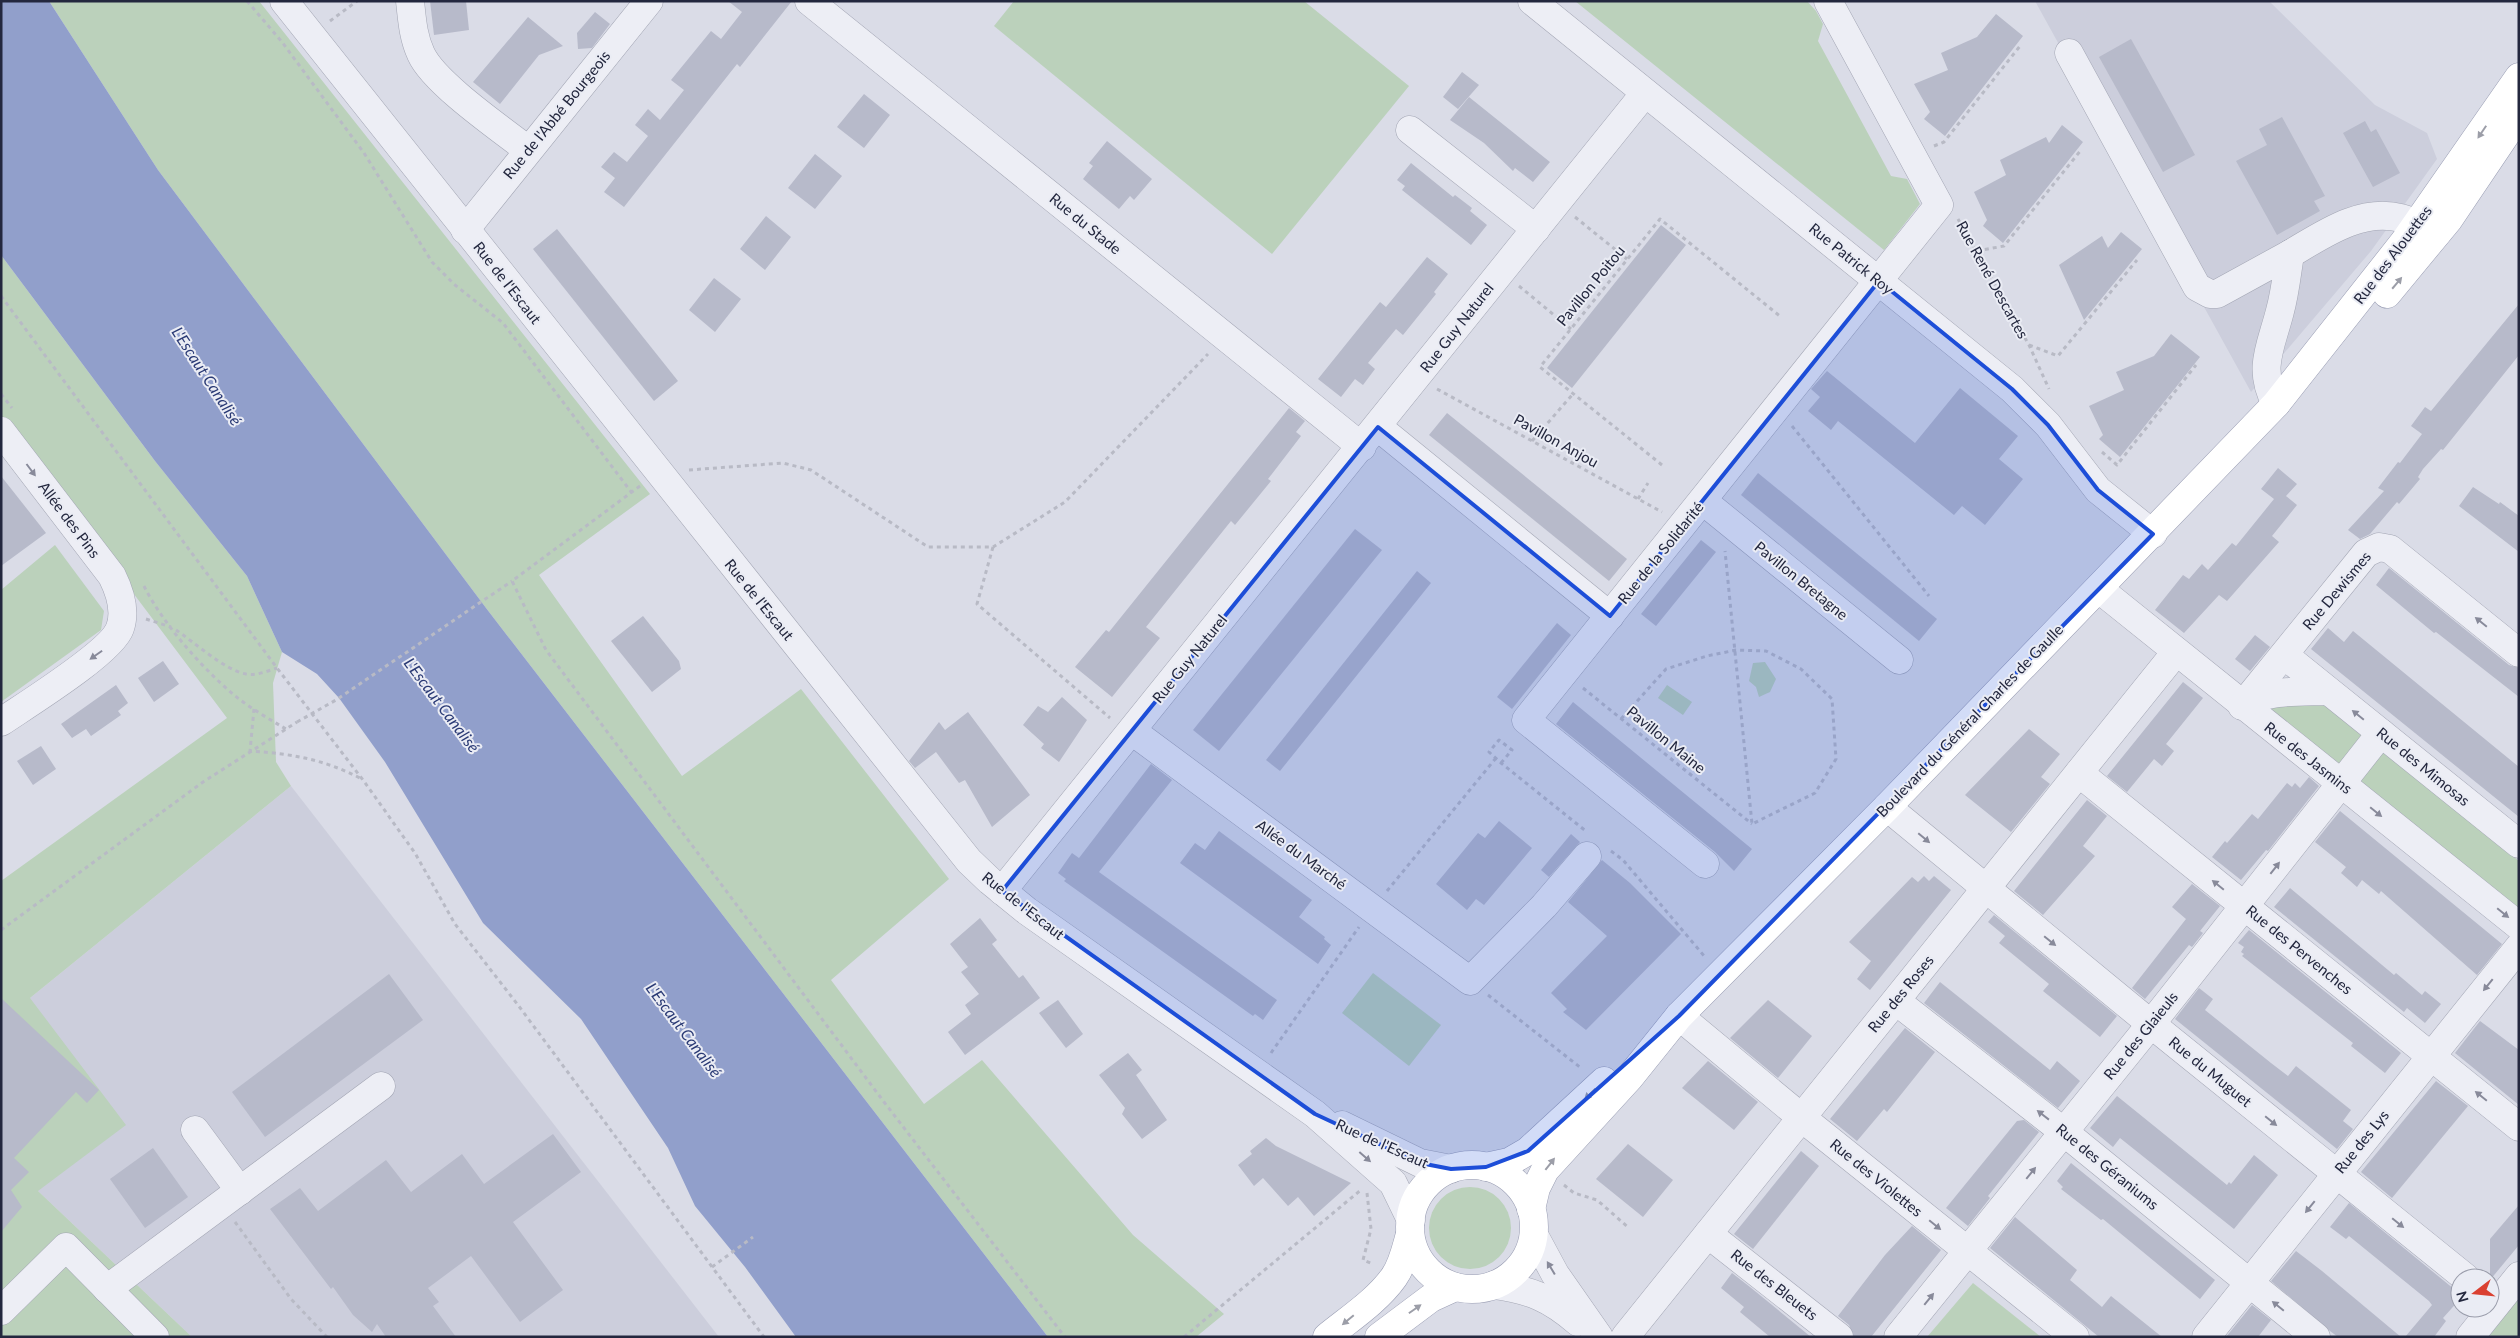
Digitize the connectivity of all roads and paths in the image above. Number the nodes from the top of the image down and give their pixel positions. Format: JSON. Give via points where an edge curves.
{"nodes":[{"id":1,"x":247,"y":1,"type":"edge"},
{"id":2,"x":284,"y":1,"type":"edge"},
{"id":3,"x":357,"y":1,"type":"edge"},
{"id":4,"x":410,"y":1,"type":"edge"},
{"id":5,"x":648,"y":1,"type":"edge"},
{"id":6,"x":809,"y":1,"type":"edge"},
{"id":7,"x":1532,"y":1,"type":"edge"},
{"id":8,"x":1832,"y":3,"type":"edge"},
{"id":9,"x":311,"y":35,"type":"junction"},
{"id":10,"x":2020,"y":46,"type":"dead end"},
{"id":11,"x":2069,"y":53,"type":"dead end"},
{"id":12,"x":2519,"y":77,"type":"edge"},
{"id":13,"x":1645,"y":93,"type":"junction"},
{"id":14,"x":2514,"y":108,"type":"edge"},
{"id":15,"x":1410,"y":130,"type":"dead end"},
{"id":16,"x":528,"y":150,"type":"junction"},
{"id":17,"x":2081,"y":150,"type":"dead end"},
{"id":18,"x":1912,"y":154,"type":"junction"},
{"id":19,"x":1558,"y":202,"type":"junction"},
{"id":20,"x":1939,"y":205,"type":"junction"},
{"id":21,"x":1536,"y":229,"type":"junction"},
{"id":22,"x":2427,"y":229,"type":"junction"},
{"id":23,"x":465,"y":230,"type":"junction"},
{"id":24,"x":1977,"y":251,"type":"junction"},
{"id":25,"x":2290,"y":254,"type":"junction"},
{"id":26,"x":1627,"y":259,"type":"junction"},
{"id":27,"x":2138,"y":260,"type":"dead end"},
{"id":28,"x":1502,"y":272,"type":"junction"},
{"id":29,"x":1879,"y":281,"type":"junction"},
{"id":30,"x":1,"y":296,"type":"edge"},
{"id":31,"x":1781,"y":317,"type":"dead end"},
{"id":32,"x":1571,"y":329,"type":"junction"},
{"id":33,"x":1225,"y":337,"type":"junction"},
{"id":34,"x":2029,"y":345,"type":"junction"},
{"id":35,"x":2196,"y":366,"type":"dead end"},
{"id":36,"x":1417,"y":378,"type":"junction"},
{"id":37,"x":1573,"y":394,"type":"junction"},
{"id":38,"x":2052,"y":396,"type":"dead end"},
{"id":39,"x":2276,"y":404,"type":"junction"},
{"id":40,"x":1777,"y":408,"type":"junction"},
{"id":41,"x":2258,"y":424,"type":"joint"},
{"id":42,"x":1,"y":431,"type":"edge"},
{"id":43,"x":1370,"y":437,"type":"junction"},
{"id":44,"x":1532,"y":441,"type":"junction"},
{"id":45,"x":2095,"y":447,"type":"dead end"},
{"id":46,"x":1662,"y":466,"type":"dead end"},
{"id":47,"x":658,"y":473,"type":"junction"},
{"id":48,"x":1648,"y":483,"type":"dead end"},
{"id":49,"x":1638,"y":498,"type":"junction"},
{"id":50,"x":1703,"y":502,"type":"junction"},
{"id":51,"x":1684,"y":524,"type":"junction"},
{"id":52,"x":2153,"y":534,"type":"junction"},
{"id":53,"x":993,"y":547,"type":"junction"},
{"id":54,"x":1725,"y":547,"type":"dead end"},
{"id":55,"x":512,"y":581,"type":"junction"},
{"id":56,"x":2099,"y":589,"type":"junction"},
{"id":57,"x":1929,"y":596,"type":"dead end"},
{"id":58,"x":1610,"y":616,"type":"junction"},
{"id":59,"x":1736,"y":650,"type":"junction"},
{"id":60,"x":2176,"y":652,"type":"junction"},
{"id":61,"x":2519,"y":653,"type":"edge"},
{"id":62,"x":2284,"y":655,"type":"junction"},
{"id":63,"x":1899,"y":660,"type":"dead end"},
{"id":64,"x":277,"y":668,"type":"junction"},
{"id":65,"x":1565,"y":673,"type":"junction"},
{"id":66,"x":2328,"y":691,"type":"junction"},
{"id":67,"x":2242,"y":706,"type":"junction"},
{"id":68,"x":254,"y":709,"type":"junction"},
{"id":69,"x":1621,"y":719,"type":"junction"},
{"id":70,"x":1,"y":722,"type":"edge"},
{"id":71,"x":286,"y":729,"type":"junction"},
{"id":72,"x":1132,"y":731,"type":"junction"},
{"id":73,"x":2380,"y":733,"type":"junction"},
{"id":74,"x":1492,"y":749,"type":"dead end"},
{"id":75,"x":250,"y":751,"type":"junction"},
{"id":76,"x":1496,"y":758,"type":"dead end"},
{"id":77,"x":1502,"y":763,"type":"dead end"},
{"id":78,"x":1487,"y":768,"type":"dead end"},
{"id":79,"x":2079,"y":773,"type":"junction"},
{"id":80,"x":363,"y":780,"type":"junction"},
{"id":81,"x":2341,"y":784,"type":"junction"},
{"id":82,"x":1887,"y":807,"type":"junction"},
{"id":83,"x":1752,"y":824,"type":"junction"},
{"id":84,"x":2519,"y":844,"type":"edge"},
{"id":85,"x":1587,"y":856,"type":"dead end"},
{"id":86,"x":1705,"y":864,"type":"dead end"},
{"id":87,"x":1986,"y":889,"type":"junction"},
{"id":88,"x":1002,"y":891,"type":"junction"},
{"id":89,"x":2245,"y":906,"type":"junction"},
{"id":90,"x":2519,"y":926,"type":"edge"},
{"id":91,"x":1,"y":930,"type":"edge"},
{"id":92,"x":2519,"y":947,"type":"edge"},
{"id":93,"x":1470,"y":981,"type":"junction"},
{"id":94,"x":1896,"y":1001,"type":"junction"},
{"id":95,"x":1680,"y":1016,"type":"junction"},
{"id":96,"x":2151,"y":1024,"type":"junction"},
{"id":97,"x":2431,"y":1056,"type":"junction"},
{"id":98,"x":1601,"y":1084,"type":"junction"},
{"id":99,"x":381,"y":1086,"type":"dead end"},
{"id":100,"x":1315,"y":1114,"type":"junction"},
{"id":101,"x":1802,"y":1118,"type":"junction"},
{"id":102,"x":2519,"y":1127,"type":"edge"},
{"id":103,"x":195,"y":1130,"type":"dead end"},
{"id":104,"x":2064,"y":1132,"type":"junction"},
{"id":105,"x":1486,"y":1167,"type":"junction"},
{"id":106,"x":1451,"y":1169,"type":"junction"},
{"id":107,"x":2336,"y":1174,"type":"junction"},
{"id":108,"x":1560,"y":1182,"type":"dead end"},
{"id":109,"x":231,"y":1197,"type":"junction"},
{"id":110,"x":1532,"y":1222,"type":"junction"},
{"id":111,"x":1411,"y":1227,"type":"junction"},
{"id":112,"x":1629,"y":1228,"type":"dead end"},
{"id":113,"x":1708,"y":1234,"type":"junction"},
{"id":114,"x":753,"y":1237,"type":"dead end"},
{"id":115,"x":1968,"y":1251,"type":"junction"},
{"id":116,"x":1363,"y":1260,"type":"dead end"},
{"id":117,"x":712,"y":1267,"type":"junction"},
{"id":118,"x":2454,"y":1268,"type":"edge"},
{"id":119,"x":2519,"y":1276,"type":"edge"},
{"id":120,"x":2249,"y":1282,"type":"junction"},
{"id":121,"x":1494,"y":1285,"type":"junction"},
{"id":122,"x":1455,"y":1287,"type":"junction"},
{"id":123,"x":108,"y":1289,"type":"junction"},
{"id":124,"x":2500,"y":1294,"type":"edge"},
{"id":125,"x":1,"y":1311,"type":"edge"},
{"id":126,"x":2482,"y":1318,"type":"edge"},
{"id":127,"x":155,"y":1337,"type":"edge"},
{"id":128,"x":326,"y":1337,"type":"edge"},
{"id":129,"x":764,"y":1337,"type":"edge"},
{"id":130,"x":1064,"y":1337,"type":"edge"},
{"id":131,"x":1184,"y":1337,"type":"edge"},
{"id":132,"x":1327,"y":1337,"type":"edge"},
{"id":133,"x":1379,"y":1337,"type":"edge"},
{"id":134,"x":1598,"y":1337,"type":"edge"},
{"id":135,"x":1625,"y":1337,"type":"edge"},
{"id":136,"x":1839,"y":1337,"type":"edge"},
{"id":137,"x":1898,"y":1337,"type":"edge"},
{"id":138,"x":2075,"y":1337,"type":"edge"},
{"id":139,"x":2206,"y":1337,"type":"edge"},
{"id":140,"x":2316,"y":1337,"type":"edge"},
{"id":141,"x":2470,"y":1337,"type":"edge"}],
"edges":[{"from":1,"to":55,"type":"path","via":[[282,42],[364,153],[432,262],[503,323],[632,493]]},
{"from":2,"to":9,"type":"street","name":"Rue de l'Escaut"},
{"from":3,"to":9,"type":"path"},
{"from":4,"to":16,"type":"street","via":[[417,45],[428,66],[443,82]]},
{"from":5,"to":16,"type":"street","name":"Rue de l'Abbé Bourgeois"},
{"from":6,"to":33,"type":"street","name":"Rue du Stade"},
{"from":7,"to":13,"type":"street","name":"Rue Patrick Roy"},
{"from":8,"to":18,"type":"street"},
{"from":9,"to":23,"type":"street","name":"Rue de l'Escaut"},
{"from":10,"to":18,"type":"path","via":[[1944,142]]},
{"from":11,"to":25,"type":"street","via":[[2197,287],[2217,294]]},
{"from":12,"to":14,"type":"main road","name":"Rue des Alouettes"},
{"from":13,"to":19,"type":"street","name":"Rue Guy Naturel"},
{"from":13,"to":29,"type":"street","name":"Rue Patrick Roy"},
{"from":14,"to":22,"type":"main road","name":"Rue des Alouettes"},
{"from":15,"to":21,"type":"street"},
{"from":16,"to":23,"type":"street","name":"Rue de l'Abbé Bourgeois"},
{"from":17,"to":24,"type":"path","via":[[2004,246]]},
{"from":18,"to":20,"type":"street"},
{"from":19,"to":21,"type":"street","name":"Rue Guy Naturel"},
{"from":19,"to":26,"type":"path"},
{"from":20,"to":24,"type":"path","name":"Rue René Descartes","via":[[1952,209]]},
{"from":20,"to":29,"type":"street","name":"Rue de la Solidarité"},
{"from":21,"to":28,"type":"street","name":"Rue Guy Naturel"},
{"from":22,"to":25,"type":"street","via":[[2389,216],[2366,217],[2329,231]]},
{"from":22,"to":39,"type":"main road","name":"Rue des Alouettes"},
{"from":23,"to":47,"type":"street","name":"Rue de l'Escaut"},
{"from":24,"to":34,"type":"path","name":"Rue René Descartes"},
{"from":25,"to":39,"type":"street","via":[[2265,372]]},
{"from":26,"to":31,"type":"path","name":"Pavillon Poitou","via":[[1660,219]]},
{"from":26,"to":32,"type":"path","name":"Pavillon Poitou"},
{"from":27,"to":34,"type":"path","via":[[2058,356]]},
{"from":28,"to":32,"type":"path"},
{"from":28,"to":36,"type":"street","name":"Rue Guy Naturel"},
{"from":29,"to":40,"type":"street","name":"Rue de la Solidarité"},
{"from":29,"to":52,"type":"street","name":"Rue Patrick Roy","via":[[2026,402],[2098,490]]},
{"from":30,"to":64,"type":"path"},
{"from":32,"to":37,"type":"path","name":"Pavillon Poitou","via":[[1540,367]]},
{"from":33,"to":43,"type":"street","name":"Rue du Stade"},
{"from":33,"to":53,"type":"path","via":[[1065,502]]},
{"from":34,"to":38,"type":"path","name":"Rue René Descartes"},
{"from":35,"to":45,"type":"path","via":[[2117,465]]},
{"from":36,"to":43,"type":"street","name":"Rue Guy Naturel"},
{"from":36,"to":44,"type":"path","name":"Pavillon Anjou"},
{"from":37,"to":44,"type":"path"},
{"from":37,"to":46,"type":"path"},
{"from":39,"to":41,"type":"main road","name":"Rue des Alouettes"},
{"from":40,"to":50,"type":"street","name":"Rue de la Solidarité"},
{"from":40,"to":57,"type":"path"},
{"from":41,"to":52,"type":"main road","name":"Boulevard du Général Charles de Gaulle"},
{"from":42,"to":70,"type":"street","name":"Allée des Pins","one_way":true,"via":[[112,576],[120,595],[122,616],[117,635],[103,650]]},
{"from":43,"to":58,"type":"street"},
{"from":43,"to":72,"type":"street","name":"Rue Guy Naturel"},
{"from":44,"to":49,"type":"path","name":"Pavillon Anjou"},
{"from":47,"to":53,"type":"path","via":[[783,463],[811,470],[928,547]]},
{"from":47,"to":88,"type":"street","name":"Rue de l'Escaut","via":[[957,848]]},
{"from":48,"to":49,"type":"path"},
{"from":49,"to":51,"type":"path","name":"Pavillon Anjou"},
{"from":50,"to":51,"type":"street","name":"Rue de la Solidarité"},
{"from":50,"to":63,"type":"street","name":"Pavillon Bretagne"},
{"from":51,"to":58,"type":"street","name":"Rue de la Solidarité"},
{"from":52,"to":56,"type":"main road","name":"Boulevard du Général Charles de Gaulle"},
{"from":53,"to":72,"type":"path","via":[[977,604],[1107,715]]},
{"from":54,"to":59,"type":"path"},
{"from":55,"to":71,"type":"path","bridge":true,"via":[[344,695]]},
{"from":55,"to":130,"type":"path","via":[[561,673]]},
{"from":56,"to":60,"type":"street","name":"Rue des Jasmins"},
{"from":56,"to":82,"type":"main road","name":"Boulevard du Général Charles de Gaulle"},
{"from":58,"to":65,"type":"street","name":"Rue de la Solidarité"},
{"from":59,"to":69,"type":"path","via":[[1666,669]]},
{"from":59,"to":83,"type":"path"},
{"from":59,"to":83,"type":"path","via":[[1766,651],[1801,669],[1832,699],[1836,759],[1814,793]]},
{"from":60,"to":67,"type":"street","name":"Rue des Jasmins"},
{"from":60,"to":79,"type":"street","name":"Rue des Roses"},
{"from":61,"to":62,"type":"street","name":"Rue Dewismes","one_way":true,"via":[[2384,546],[2366,553]]},
{"from":62,"to":66,"type":"street","name":"Rue des Mimosas"},
{"from":62,"to":67,"type":"street","name":"Rue Dewismes"},
{"from":64,"to":68,"type":"path","via":[[244,674],[172,628],[206,668]]},
{"from":64,"to":80,"type":"path"},
{"from":65,"to":69,"type":"path","name":"Pavillon Maine"},
{"from":65,"to":86,"type":"street","name":"Rue de la Solidarité","via":[[1526,720]]},
{"from":66,"to":67,"type":"street","via":[[2272,693],[2256,697]]},
{"from":73,"to":66,"type":"street","name":"Rue des Mimosas","one_way":true},
{"from":67,"to":81,"type":"street","name":"Rue des Jasmins"},
{"from":68,"to":71,"type":"path"},
{"from":68,"to":75,"type":"path"},
{"from":69,"to":83,"type":"path","name":"Pavillon Maine"},
{"from":71,"to":75,"type":"path"},
{"from":72,"to":88,"type":"street","name":"Rue Guy Naturel"},
{"from":72,"to":93,"type":"street","name":"Allée du Marché"},
{"from":73,"to":81,"type":"street","name":"Rue des Glaieuls"},
{"from":73,"to":84,"type":"street","name":"Rue des Mimosas"},
{"from":74,"to":77,"type":"path","via":[[1499,740],[1512,750]]},
{"from":75,"to":80,"type":"path","via":[[311,758],[330,763]]},
{"from":75,"to":91,"type":"path"},
{"from":76,"to":78,"type":"path"},
{"from":79,"to":87,"type":"street","name":"Rue des Roses"},
{"from":89,"to":79,"type":"street","name":"Rue des Pervenches","one_way":true},
{"from":80,"to":117,"type":"path","via":[[415,853],[455,924]]},
{"from":89,"to":81,"type":"street","name":"Rue des Glaieuls","one_way":true},
{"from":81,"to":90,"type":"street","name":"Rue des Jasmins","one_way":true},
{"from":82,"to":87,"type":"street","name":"Rue du Muguet","one_way":true},
{"from":82,"to":95,"type":"main road","name":"Boulevard du Général Charles de Gaulle"},
{"from":85,"to":93,"type":"street","via":[[1544,906]]},
{"from":87,"to":94,"type":"street","name":"Rue des Roses"},
{"from":87,"to":96,"type":"street","name":"Rue du Muguet","one_way":true},
{"from":88,"to":100,"type":"street","name":"Rue de l'Escaut"},
{"from":89,"to":96,"type":"street","name":"Rue des Glaieuls"},
{"from":89,"to":97,"type":"street","name":"Rue des Pervenches"},
{"from":92,"to":97,"type":"street","name":"Rue des Lys","one_way":true},
{"from":93,"to":98,"type":"path"},
{"from":94,"to":101,"type":"street","name":"Rue des Roses"},
{"from":104,"to":94,"type":"street","name":"Rue des Géraniums","one_way":true},
{"from":95,"to":98,"type":"main road","name":"Boulevard du Général Charles de Gaulle"},
{"from":95,"to":101,"type":"street","name":"Rue des Violettes"},
{"from":110,"to":95,"type":"main road","name":"Boulevard du Général Charles de Gaulle","one_way":true,"via":[[1536,1188],[1545,1170],[1630,1077]]},
{"from":96,"to":104,"type":"street","name":"Rue des Glaieuls"},
{"from":96,"to":107,"type":"street","name":"Rue du Muguet","one_way":true},
{"from":102,"to":97,"type":"street","name":"Rue des Pervenches","one_way":true},
{"from":97,"to":107,"type":"street","name":"Rue des Lys"},
{"from":98,"to":105,"type":"main road","name":"Boulevard du Général Charles de Gaulle","one_way":true,"via":[[1528,1151],[1509,1162]]},
{"from":99,"to":109,"type":"street"},
{"from":100,"to":106,"type":"street","name":"Rue de l'Escaut","via":[[1369,1136],[1420,1164]]},
{"from":100,"to":111,"type":"street","name":"Rue de l'Escaut","one_way":true,"via":[[1393,1183]]},
{"from":101,"to":113,"type":"street","name":"Rue des Roses"},
{"from":101,"to":115,"type":"street","name":"Rue des Violettes","one_way":true},
{"from":103,"to":109,"type":"street"},
{"from":115,"to":104,"type":"street","name":"Rue des Glaieuls","one_way":true},
{"from":104,"to":120,"type":"street","name":"Rue des Géraniums"},
{"from":105,"to":106,"type":"main road","via":[[1472,1165]]},
{"from":105,"to":110,"type":"main road","via":[[1504,1174],[1518,1185]]},
{"from":106,"to":111,"type":"main road","via":[[1423,1189],[1415,1203]]},
{"from":107,"to":118,"type":"street","name":"Rue du Muguet","one_way":true},
{"from":107,"to":120,"type":"street","name":"Rue des Lys","one_way":true},
{"from":108,"to":112,"type":"path","via":[[1574,1193],[1597,1200]]},
{"from":109,"to":123,"type":"street"},
{"from":109,"to":128,"type":"path","via":[[291,1299]]},
{"from":110,"to":121,"type":"main road","via":[[1528,1253],[1518,1269]]},
{"from":134,"to":110,"type":"street","one_way":true,"via":[[1555,1274]]},
{"from":111,"to":122,"type":"main road","via":[[1415,1252],[1425,1267],[1438,1280]]},
{"from":111,"to":132,"type":"main road","one_way":true,"via":[[1404,1258],[1394,1278]]},
{"from":113,"to":135,"type":"street","name":"Rue des Roses"},
{"from":113,"to":136,"type":"street","name":"Rue des Bleuets"},
{"from":114,"to":117,"type":"path"},
{"from":137,"to":115,"type":"street","name":"Rue des Glaieuls","one_way":true},
{"from":115,"to":138,"type":"street","name":"Rue des Violettes"},
{"from":116,"to":131,"type":"path","via":[[1371,1229],[1366,1186]]},
{"from":117,"to":129,"type":"path"},
{"from":119,"to":124,"type":"street"},
{"from":120,"to":139,"type":"street","name":"Rue des Lys"},
{"from":140,"to":120,"type":"street","name":"Rue des Géraniums","one_way":true},
{"from":121,"to":122,"type":"main road","via":[[1471,1290]]},
{"from":121,"to":134,"type":"street","via":[[1546,1298]]},
{"from":133,"to":122,"type":"main road","one_way":true,"via":[[1425,1302]]},
{"from":123,"to":125,"type":"street","via":[[66,1247]]},
{"from":123,"to":127,"type":"street"},
{"from":126,"to":141,"type":"street"}]}
